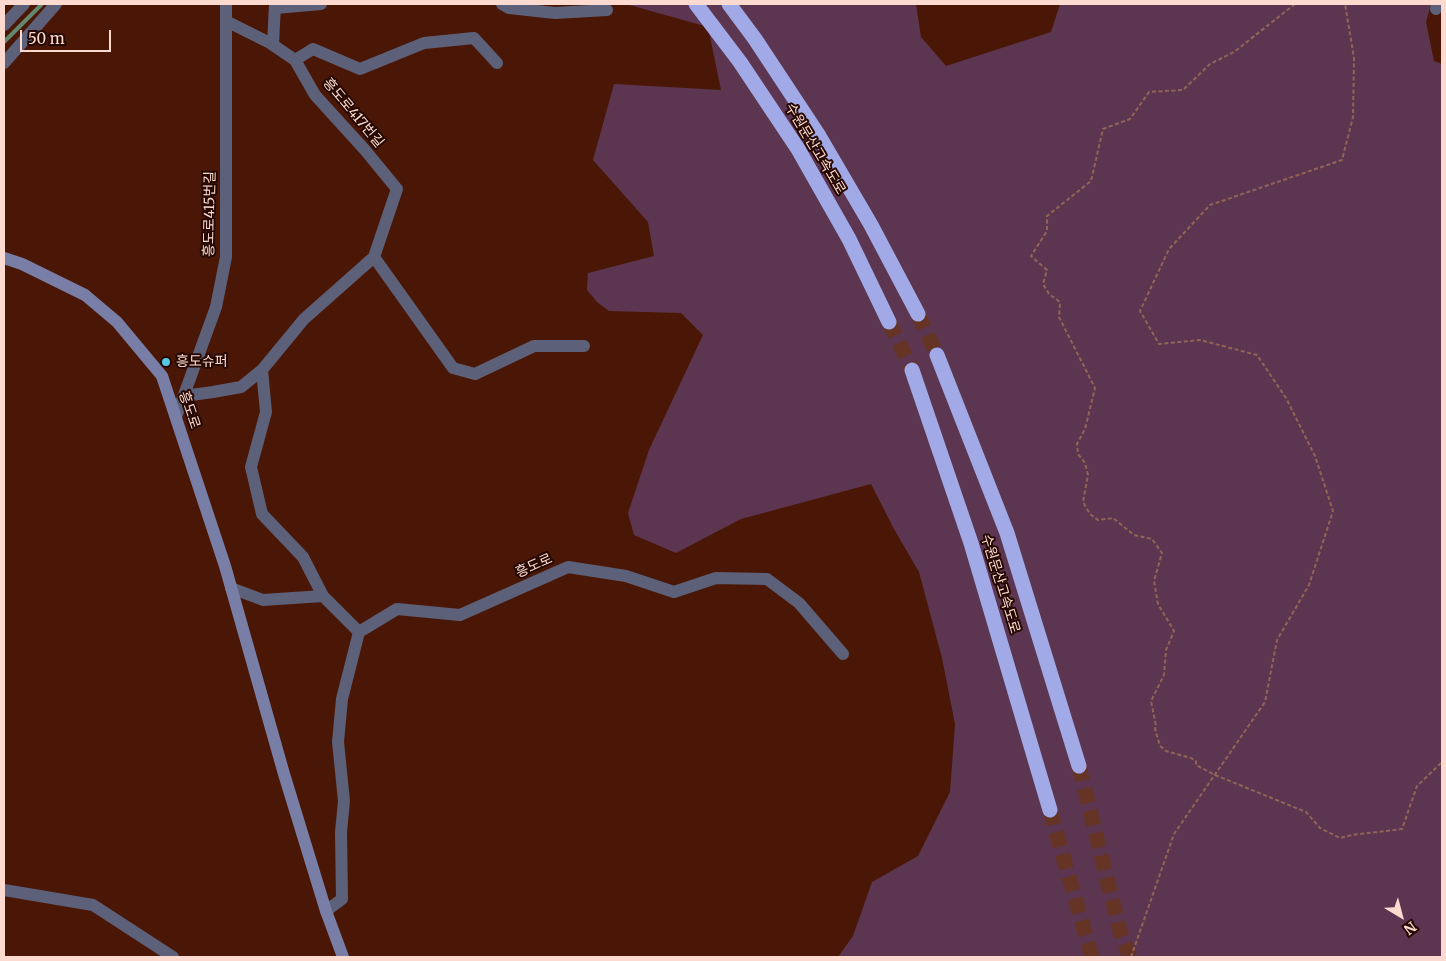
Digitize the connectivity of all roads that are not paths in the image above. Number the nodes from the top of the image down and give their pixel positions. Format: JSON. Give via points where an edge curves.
{"nodes":[{"id":1,"x":24,"y":4,"type":"edge"},
{"id":2,"x":56,"y":4,"type":"edge"},
{"id":3,"x":226,"y":4,"type":"edge"},
{"id":4,"x":321,"y":4,"type":"edge"},
{"id":5,"x":502,"y":4,"type":"edge"},
{"id":6,"x":696,"y":4,"type":"edge"},
{"id":7,"x":729,"y":4,"type":"edge"},
{"id":8,"x":275,"y":6,"type":"edge"},
{"id":9,"x":608,"y":10,"type":"dead end"},
{"id":10,"x":226,"y":21,"type":"junction"},
{"id":11,"x":4,"y":24,"type":"edge"},
{"id":12,"x":273,"y":44,"type":"junction"},
{"id":13,"x":295,"y":60,"type":"junction"},
{"id":14,"x":4,"y":63,"type":"edge"},
{"id":15,"x":497,"y":63,"type":"dead end"},
{"id":16,"x":374,"y":257,"type":"junction"},
{"id":17,"x":4,"y":258,"type":"edge"},
{"id":18,"x":918,"y":314,"type":"tunnel mouth"},
{"id":19,"x":889,"y":322,"type":"tunnel mouth"},
{"id":20,"x":584,"y":346,"type":"dead end"},
{"id":21,"x":937,"y":356,"type":"tunnel mouth"},
{"id":22,"x":262,"y":370,"type":"junction"},
{"id":23,"x":912,"y":370,"type":"tunnel mouth"},
{"id":24,"x":184,"y":396,"type":"junction"},
{"id":25,"x":176,"y":417,"type":"junction"},
{"id":26,"x":231,"y":588,"type":"junction"},
{"id":27,"x":323,"y":596,"type":"junction"},
{"id":28,"x":359,"y":632,"type":"junction"},
{"id":29,"x":843,"y":654,"type":"dead end"},
{"id":30,"x":1079,"y":766,"type":"tunnel mouth"},
{"id":31,"x":1050,"y":810,"type":"tunnel mouth"},
{"id":32,"x":4,"y":890,"type":"edge"},
{"id":33,"x":326,"y":911,"type":"junction"},
{"id":34,"x":173,"y":957,"type":"edge"},
{"id":35,"x":343,"y":957,"type":"edge"}],
"edges":[{"from":1,"to":11,"type":"street"},
{"from":2,"to":14,"type":"street"},
{"from":3,"to":10,"type":"street","name":"흥도로415번길"},
{"from":4,"to":8,"type":"street"},
{"from":5,"to":9,"type":"street","via":[[508,8],[555,13]]},
{"from":6,"to":19,"type":"highway","name":"수원문산고속도로","via":[[740,62],[798,149]]},
{"from":7,"to":18,"type":"highway","name":"수원문산고속도로","via":[[819,136]]},
{"from":8,"to":12,"type":"street"},
{"from":10,"to":12,"type":"street","name":"흥도로417번길"},
{"from":10,"to":24,"type":"street","name":"흥도로415번길","via":[[226,257],[216,307]]},
{"from":12,"to":13,"type":"street","name":"흥도로417번길"},
{"from":13,"to":15,"type":"street","via":[[314,49],[360,69],[424,43],[474,38]]},
{"from":13,"to":16,"type":"street","name":"흥도로417번길","via":[[315,95],[397,189]]},
{"from":16,"to":20,"type":"street","via":[[453,368],[475,374],[534,346]]},
{"from":16,"to":22,"type":"street","name":"흥도로417번길","via":[[304,319]]},
{"from":17,"to":25,"type":"street","name":"흥도로","via":[[85,295],[118,322],[162,376]]},
{"from":21,"to":30,"type":"highway","name":"수원문산고속도로","via":[[1007,533]]},
{"from":22,"to":24,"type":"street","name":"흥도로417번길","via":[[241,387]]},
{"from":22,"to":27,"type":"street","via":[[266,412],[251,467],[262,514],[303,557]]},
{"from":23,"to":31,"type":"highway","name":"수원문산고속도로","via":[[971,544]]},
{"from":24,"to":25,"type":"street","name":"흥도로415번길"},
{"from":25,"to":26,"type":"street","name":"흥도로"},
{"from":26,"to":27,"type":"street","via":[[263,600]]},
{"from":26,"to":33,"type":"street","name":"흥도로"},
{"from":27,"to":28,"type":"street"},
{"from":28,"to":29,"type":"street","name":"흥도로","via":[[397,609],[460,615],[568,567],[626,576],[674,592],[716,578],[767,579],[799,603]]},
{"from":28,"to":33,"type":"street","via":[[342,699],[338,742],[344,801],[342,899]]},
{"from":32,"to":34,"type":"street","via":[[93,905]]},
{"from":33,"to":35,"type":"street","name":"흥도로"}]}
